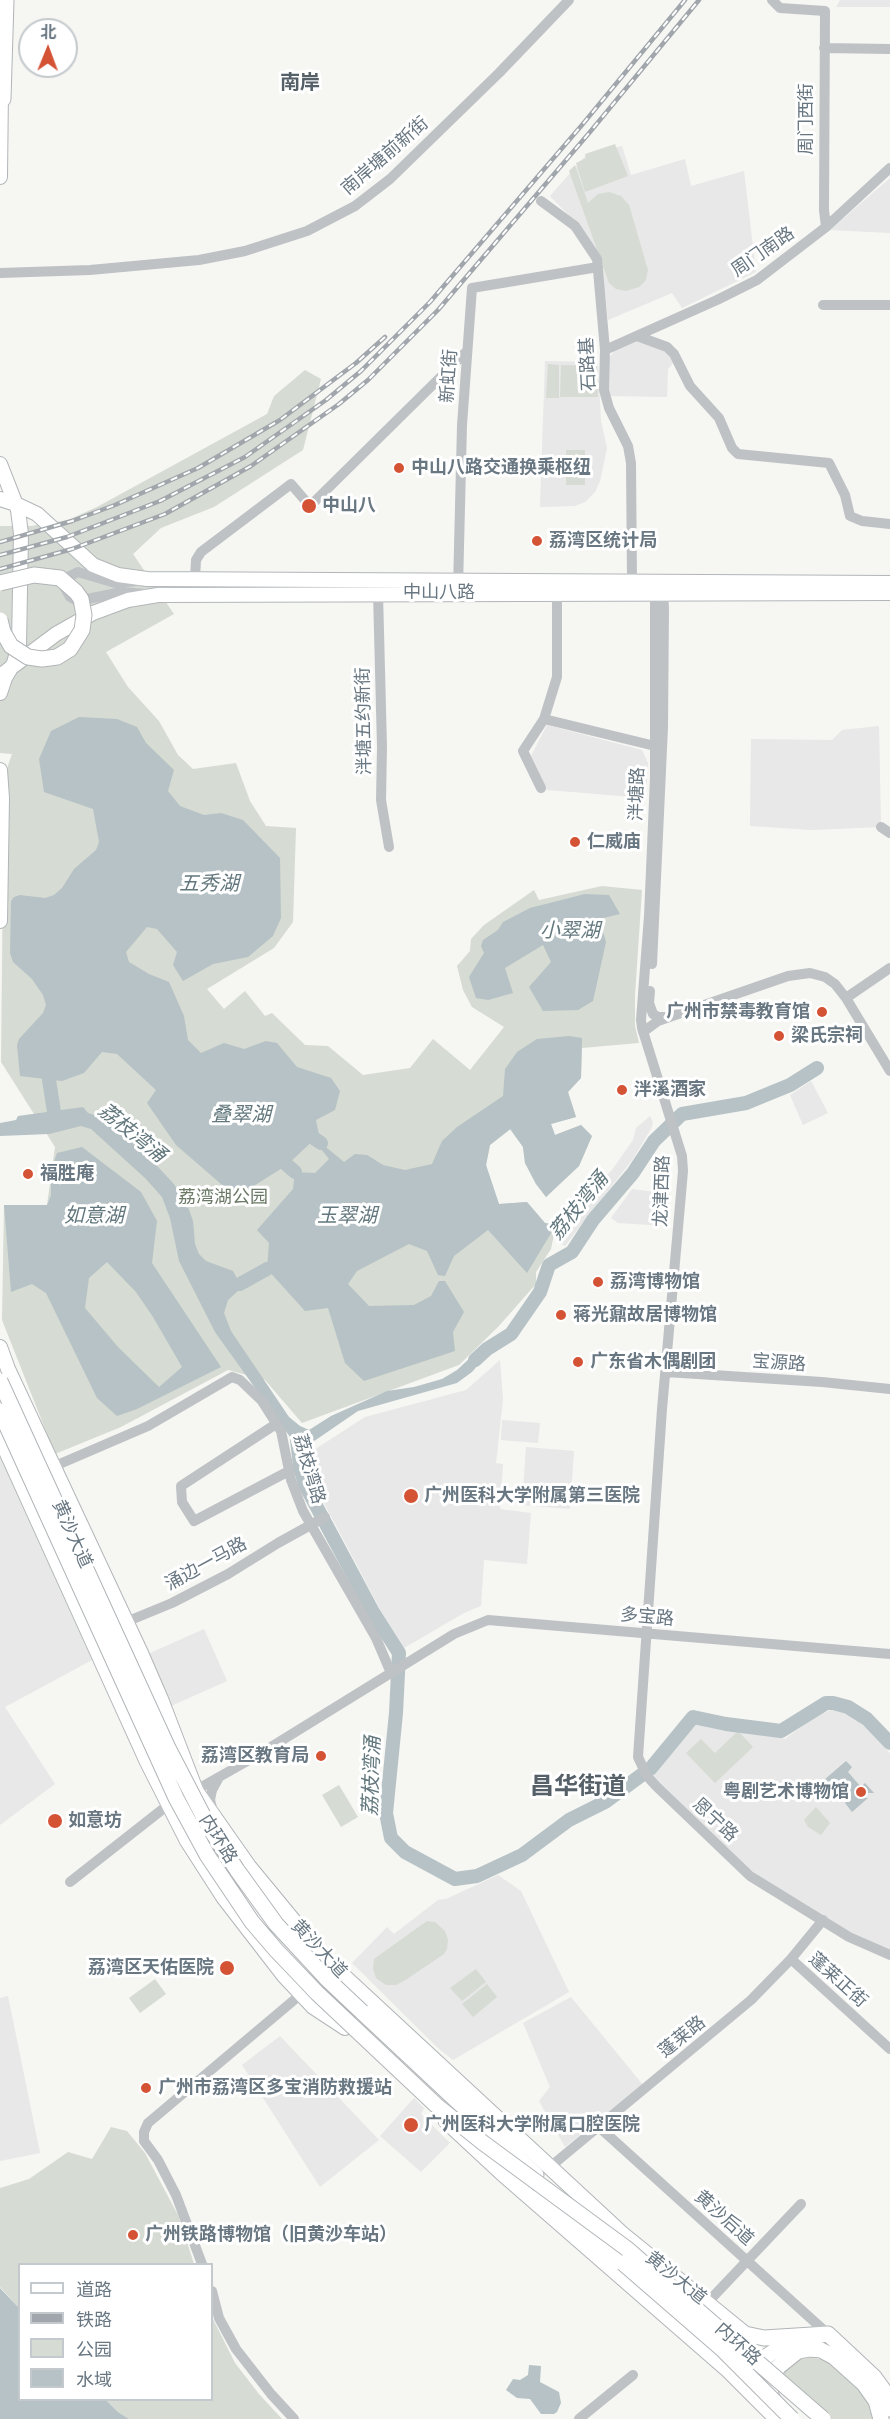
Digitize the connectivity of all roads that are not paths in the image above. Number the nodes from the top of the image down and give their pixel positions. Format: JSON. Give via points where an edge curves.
{"nodes":[{"id":1,"x":569,"y":0,"type":"edge"},
{"id":2,"x":772,"y":0,"type":"edge"},
{"id":3,"x":5,"y":7,"type":"edge"},
{"id":4,"x":824,"y":48,"type":"junction"},
{"id":5,"x":890,"y":48,"type":"edge"},
{"id":6,"x":0,"y":81,"type":"edge"},
{"id":7,"x":1,"y":97,"type":"edge"},
{"id":8,"x":890,"y":168,"type":"edge"},
{"id":9,"x":0,"y":177,"type":"edge"},
{"id":10,"x":541,"y":201,"type":"dead end"},
{"id":11,"x":826,"y":227,"type":"junction"},
{"id":12,"x":598,"y":267,"type":"junction"},
{"id":13,"x":0,"y":273,"type":"edge"},
{"id":14,"x":823,"y":305,"type":"dead end"},
{"id":15,"x":890,"y":305,"type":"edge"},
{"id":16,"x":637,"y":336,"type":"junction"},
{"id":17,"x":605,"y":350,"type":"junction"},
{"id":18,"x":467,"y":351,"type":"junction"},
{"id":19,"x":0,"y":464,"type":"edge"},
{"id":20,"x":1,"y":499,"type":"edge"},
{"id":21,"x":16,"y":504,"type":"junction"},
{"id":22,"x":890,"y":524,"type":"edge"},
{"id":23,"x":147,"y":579,"type":"junction"},
{"id":24,"x":195,"y":579,"type":"junction"},
{"id":25,"x":632,"y":581,"type":"junction"},
{"id":26,"x":0,"y":583,"type":"edge"},
{"id":27,"x":890,"y":583,"type":"edge"},
{"id":28,"x":458,"y":587,"type":"junction"},
{"id":29,"x":658,"y":589,"type":"junction"},
{"id":30,"x":378,"y":593,"type":"junction"},
{"id":31,"x":557,"y":593,"type":"junction"},
{"id":32,"x":678,"y":593,"type":"junction"},
{"id":33,"x":890,"y":593,"type":"edge"},
{"id":34,"x":158,"y":595,"type":"junction"},
{"id":35,"x":0,"y":620,"type":"edge"},
{"id":36,"x":664,"y":621,"type":"junction"},
{"id":37,"x":3,"y":675,"type":"edge"},
{"id":38,"x":0,"y":693,"type":"edge"},
{"id":39,"x":544,"y":719,"type":"junction"},
{"id":40,"x":655,"y":746,"type":"junction"},
{"id":41,"x":0,"y":770,"type":"edge"},
{"id":42,"x":542,"y":788,"type":"dead end"},
{"id":43,"x":389,"y":847,"type":"dead end"},
{"id":44,"x":0,"y":921,"type":"edge"},
{"id":45,"x":890,"y":968,"type":"edge"},
{"id":46,"x":846,"y":998,"type":"junction"},
{"id":47,"x":649,"y":1003,"type":"junction"},
{"id":48,"x":670,"y":1017,"type":"junction"},
{"id":49,"x":645,"y":1034,"type":"junction"},
{"id":50,"x":890,"y":1071,"type":"edge"},
{"id":51,"x":0,"y":1347,"type":"edge"},
{"id":52,"x":666,"y":1372,"type":"junction"},
{"id":53,"x":0,"y":1379,"type":"edge"},
{"id":54,"x":890,"y":1389,"type":"edge"},
{"id":55,"x":0,"y":1413,"type":"edge"},
{"id":56,"x":276,"y":1424,"type":"junction"},
{"id":57,"x":0,"y":1438,"type":"edge"},
{"id":58,"x":49,"y":1469,"type":"junction"},
{"id":59,"x":289,"y":1471,"type":"junction"},
{"id":60,"x":33,"y":1498,"type":"junction"},
{"id":61,"x":325,"y":1517,"type":"dead end"},
{"id":62,"x":310,"y":1525,"type":"junction"},
{"id":63,"x":109,"y":1631,"type":"junction"},
{"id":64,"x":646,"y":1634,"type":"junction"},
{"id":65,"x":890,"y":1654,"type":"edge"},
{"id":66,"x":391,"y":1673,"type":"junction"},
{"id":67,"x":135,"y":1704,"type":"junction"},
{"id":68,"x":218,"y":1778,"type":"junction"},
{"id":69,"x":169,"y":1785,"type":"junction"},
{"id":70,"x":196,"y":1790,"type":"junction"},
{"id":71,"x":168,"y":1805,"type":"junction"},
{"id":72,"x":214,"y":1816,"type":"junction"},
{"id":73,"x":249,"y":1867,"type":"junction"},
{"id":74,"x":217,"y":1881,"type":"junction"},
{"id":75,"x":70,"y":1882,"type":"dead end"},
{"id":76,"x":823,"y":1920,"type":"junction"},
{"id":77,"x":890,"y":1954,"type":"edge"},
{"id":78,"x":791,"y":1959,"type":"junction"},
{"id":79,"x":283,"y":1961,"type":"junction"},
{"id":80,"x":300,"y":1995,"type":"junction"},
{"id":81,"x":355,"y":2019,"type":"junction"},
{"id":82,"x":890,"y":2049,"type":"edge"},
{"id":83,"x":413,"y":2060,"type":"junction"},
{"id":84,"x":443,"y":2105,"type":"junction"},
{"id":85,"x":599,"y":2127,"type":"junction"},
{"id":86,"x":550,"y":2167,"type":"junction"},
{"id":87,"x":516,"y":2172,"type":"junction"},
{"id":88,"x":581,"y":2197,"type":"junction"},
{"id":89,"x":801,"y":2204,"type":"dead end"},
{"id":90,"x":549,"y":2214,"type":"junction"},
{"id":91,"x":626,"y":2260,"type":"junction"},
{"id":92,"x":746,"y":2260,"type":"junction"},
{"id":93,"x":201,"y":2263,"type":"edge"},
{"id":94,"x":213,"y":2294,"type":"edge"},
{"id":95,"x":707,"y":2303,"type":"junction"},
{"id":96,"x":745,"y":2334,"type":"junction"},
{"id":97,"x":828,"y":2334,"type":"junction"},
{"id":98,"x":704,"y":2349,"type":"junction"},
{"id":99,"x":633,"y":2375,"type":"dead end"},
{"id":100,"x":890,"y":2409,"type":"edge"},
{"id":101,"x":294,"y":2419,"type":"edge"},
{"id":102,"x":579,"y":2419,"type":"edge"},
{"id":103,"x":777,"y":2419,"type":"edge"},
{"id":104,"x":792,"y":2419,"type":"edge"},
{"id":105,"x":812,"y":2419,"type":"edge"},
{"id":106,"x":823,"y":2419,"type":"edge"},
{"id":107,"x":881,"y":2419,"type":"edge"}],
"edges":[{"from":1,"to":13,"type":"street","name":"南岸塘前新街","via":[[390,179],[355,206],[307,231],[245,251],[199,260]]},
{"from":2,"to":4,"type":"street","name":"周门西街","via":[[780,8],[825,11]]},
{"from":3,"to":7,"type":"highway"},
{"from":4,"to":5,"type":"street"},
{"from":4,"to":11,"type":"street","name":"周门西街"},
{"from":6,"to":7,"type":"main road"},
{"from":7,"to":9,"type":"main road"},
{"from":8,"to":11,"type":"street","name":"周门南路"},
{"from":10,"to":12,"type":"street","name":"石路基","via":[[575,226],[597,259]]},
{"from":11,"to":16,"type":"street","name":"周门南路","via":[[744,288]]},
{"from":12,"to":17,"type":"street","name":"石路基"},
{"from":12,"to":18,"type":"street","name":"新虹街","via":[[472,288]]},
{"from":14,"to":15,"type":"street"},
{"from":16,"to":17,"type":"street","name":"周门南路"},
{"from":16,"to":22,"type":"street","via":[[667,347],[674,354],[690,386],[719,418],[738,453],[829,463],[845,495],[850,516]]},
{"from":17,"to":25,"type":"street","name":"石路基","via":[[605,398],[630,453]]},
{"from":18,"to":24,"type":"street","via":[[310,506],[291,484],[201,552],[196,560]]},
{"from":18,"to":28,"type":"street","name":"新虹街"},
{"from":19,"to":21,"type":"main road"},
{"from":20,"to":21,"type":"main road","name":"中山八路"},
{"from":21,"to":23,"type":"main road","name":"中山八路","via":[[44,520],[93,565],[118,575]]},
{"from":21,"to":37,"type":"main road","via":[[21,534],[19,637],[15,658]]},
{"from":23,"to":24,"type":"main road","name":"中山八路"},
{"from":23,"to":34,"type":"street","via":[[115,583],[78,572],[68,577],[65,588],[78,601],[122,592]]},
{"from":24,"to":28,"type":"main road","name":"中山八路"},
{"from":25,"to":28,"type":"main road","name":"中山八路"},
{"from":25,"to":29,"type":"main road","name":"中山八路"},
{"from":26,"to":35,"type":"highway","bridge":true,"via":[[34,575],[60,578],[81,599],[84,615],[82,630],[70,649],[57,657],[42,659],[28,657],[11,646]]},
{"from":27,"to":29,"type":"main road","name":"中山八路"},
{"from":28,"to":30,"type":"main road","name":"中山八路"},
{"from":28,"to":31,"type":"main road","name":"中山八路"},
{"from":29,"to":31,"type":"main road","name":"中山八路"},
{"from":29,"to":32,"type":"main road","name":"中山八路"},
{"from":29,"to":36,"type":"street"},
{"from":29,"to":40,"type":"street","name":"泮塘路"},
{"from":30,"to":34,"type":"main road","name":"中山八路"},
{"from":30,"to":43,"type":"street","name":"泮塘五约新街","via":[[381,800]]},
{"from":31,"to":39,"type":"street","via":[[557,677]]},
{"from":32,"to":33,"type":"main road","name":"中山八路"},
{"from":32,"to":36,"type":"street","via":[[668,606]]},
{"from":34,"to":37,"type":"main road","name":"中山八路","via":[[128,600],[93,613],[56,634]]},
{"from":36,"to":47,"type":"street","via":[[662,790]]},
{"from":37,"to":38,"type":"main road"},
{"from":39,"to":40,"type":"street"},
{"from":39,"to":42,"type":"street","via":[[523,751]]},
{"from":40,"to":49,"type":"street","name":"泮塘路","via":[[649,916],[641,1004]]},
{"from":41,"to":44,"type":"main road"},
{"from":45,"to":46,"type":"street"},
{"from":46,"to":48,"type":"street","via":[[825,977],[797,974]]},
{"from":46,"to":50,"type":"street"},
{"from":47,"to":48,"type":"street","via":[[658,1017]]},
{"from":47,"to":49,"type":"street"},
{"from":48,"to":49,"type":"street"},
{"from":49,"to":52,"type":"street","name":"龙津西路","via":[[682,1156]]},
{"from":51,"to":58,"type":"main road"},
{"from":52,"to":54,"type":"street","name":"宝源路"},
{"from":52,"to":64,"type":"street","name":"龙津西路"},
{"from":53,"to":58,"type":"highway","name":"黄沙大道"},
{"from":53,"to":81,"type":"highway","name":"内环路","bridge":true,"via":[[168,1748],[209,1827],[276,1924]]},
{"from":55,"to":60,"type":"highway","name":"黄沙大道"},
{"from":55,"to":67,"type":"highway","name":"内环路","bridge":true},
{"from":56,"to":58,"type":"street","name":"荔枝湾路","via":[[255,1393],[232,1377],[148,1426]]},
{"from":56,"to":59,"type":"street","name":"荔枝湾路","via":[[283,1438]]},
{"from":56,"to":59,"type":"street","via":[[181,1486],[182,1502],[194,1521]]},
{"from":57,"to":60,"type":"main road"},
{"from":58,"to":63,"type":"highway","name":"黄沙大道","via":[[78,1531]]},
{"from":59,"to":62,"type":"street","name":"荔枝湾路"},
{"from":60,"to":63,"type":"highway","name":"黄沙大道"},
{"from":61,"to":62,"type":"street","name":"涌边一马路"},
{"from":62,"to":63,"type":"street","name":"涌边一马路","via":[[228,1574]]},
{"from":62,"to":66,"type":"street","name":"荔枝湾路","via":[[376,1638]]},
{"from":63,"to":69,"type":"highway","name":"黄沙大道"},
{"from":63,"to":70,"type":"highway","name":"黄沙大道"},
{"from":63,"to":71,"type":"main road"},
{"from":64,"to":65,"type":"street","name":"多宝路"},
{"from":64,"to":66,"type":"street","name":"多宝路","via":[[488,1620],[463,1629]]},
{"from":64,"to":76,"type":"street","name":"恩宁路","via":[[637,1751],[645,1772],[750,1876]]},
{"from":66,"to":68,"type":"street"},
{"from":67,"to":81,"type":"highway","bridge":true,"via":[[189,1807],[239,1889],[292,1954]]},
{"from":67,"to":106,"type":"highway","name":"内环路","bridge":true,"via":[[197,1839],[252,1922],[288,1965],[444,2111],[626,2247]]},
{"from":68,"to":70,"type":"street"},
{"from":68,"to":72,"type":"street","via":[[210,1800]]},
{"from":69,"to":70,"type":"street"},
{"from":69,"to":74,"type":"main road","name":"黄沙大道"},
{"from":70,"to":72,"type":"highway","name":"黄沙大道"},
{"from":71,"to":74,"type":"main road"},
{"from":71,"to":75,"type":"street"},
{"from":72,"to":73,"type":"highway","name":"黄沙大道"},
{"from":73,"to":74,"type":"highway","via":[[233,1863]]},
{"from":73,"to":86,"type":"highway","name":"黄沙大道","via":[[324,1958]]},
{"from":74,"to":79,"type":"highway","name":"黄沙大道"},
{"from":74,"to":80,"type":"main road","via":[[247,1930]]},
{"from":76,"to":77,"type":"street","name":"恩宁路"},
{"from":76,"to":78,"type":"street","name":"蓬莱路"},
{"from":78,"to":82,"type":"street","name":"蓬莱正街"},
{"from":78,"to":85,"type":"street","name":"蓬莱路","via":[[751,2000]]},
{"from":79,"to":81,"type":"highway","name":"黄沙大道"},
{"from":79,"to":84,"type":"highway"},
{"from":80,"to":81,"type":"main road","via":[[321,2012]]},
{"from":80,"to":93,"type":"street","via":[[148,2123],[144,2132],[144,2140],[176,2195]]},
{"from":81,"to":83,"type":"highway","name":"内环路"},
{"from":81,"to":84,"type":"highway"},
{"from":81,"to":90,"type":"highway","name":"黄沙大道"},
{"from":83,"to":88,"type":"highway"},
{"from":83,"to":91,"type":"highway","name":"内环路"},
{"from":84,"to":87,"type":"highway"},
{"from":85,"to":86,"type":"street","name":"蓬莱路"},
{"from":85,"to":92,"type":"street","name":"黄沙后道"},
{"from":86,"to":88,"type":"highway","name":"黄沙大道"},
{"from":87,"to":90,"type":"highway"},
{"from":87,"to":91,"type":"highway"},
{"from":88,"to":95,"type":"highway","name":"黄沙大道"},
{"from":89,"to":92,"type":"street"},
{"from":90,"to":98,"type":"highway","name":"黄沙大道"},
{"from":91,"to":104,"type":"highway","bridge":true},
{"from":91,"to":105,"type":"highway","name":"内环路"},
{"from":92,"to":95,"type":"street"},
{"from":92,"to":97,"type":"street","name":"黄沙后道"},
{"from":94,"to":101,"type":"street","via":[[219,2318],[236,2349]]},
{"from":95,"to":96,"type":"highway","name":"黄沙大道"},
{"from":96,"to":97,"type":"highway","via":[[764,2338]]},
{"from":96,"to":98,"type":"highway","via":[[733,2354]]},
{"from":97,"to":100,"type":"highway","via":[[874,2377],[885,2392]]},
{"from":97,"to":103,"type":"highway","via":[[782,2346],[767,2356],[759,2368],[759,2392]]},
{"from":98,"to":103,"type":"highway","name":"黄沙大道"},
{"from":99,"to":102,"type":"street"},
{"from":103,"to":107,"type":"highway","via":[[770,2391],[772,2379],[778,2367],[798,2351],[809,2349],[834,2357],[864,2384],[876,2401]]}]}
